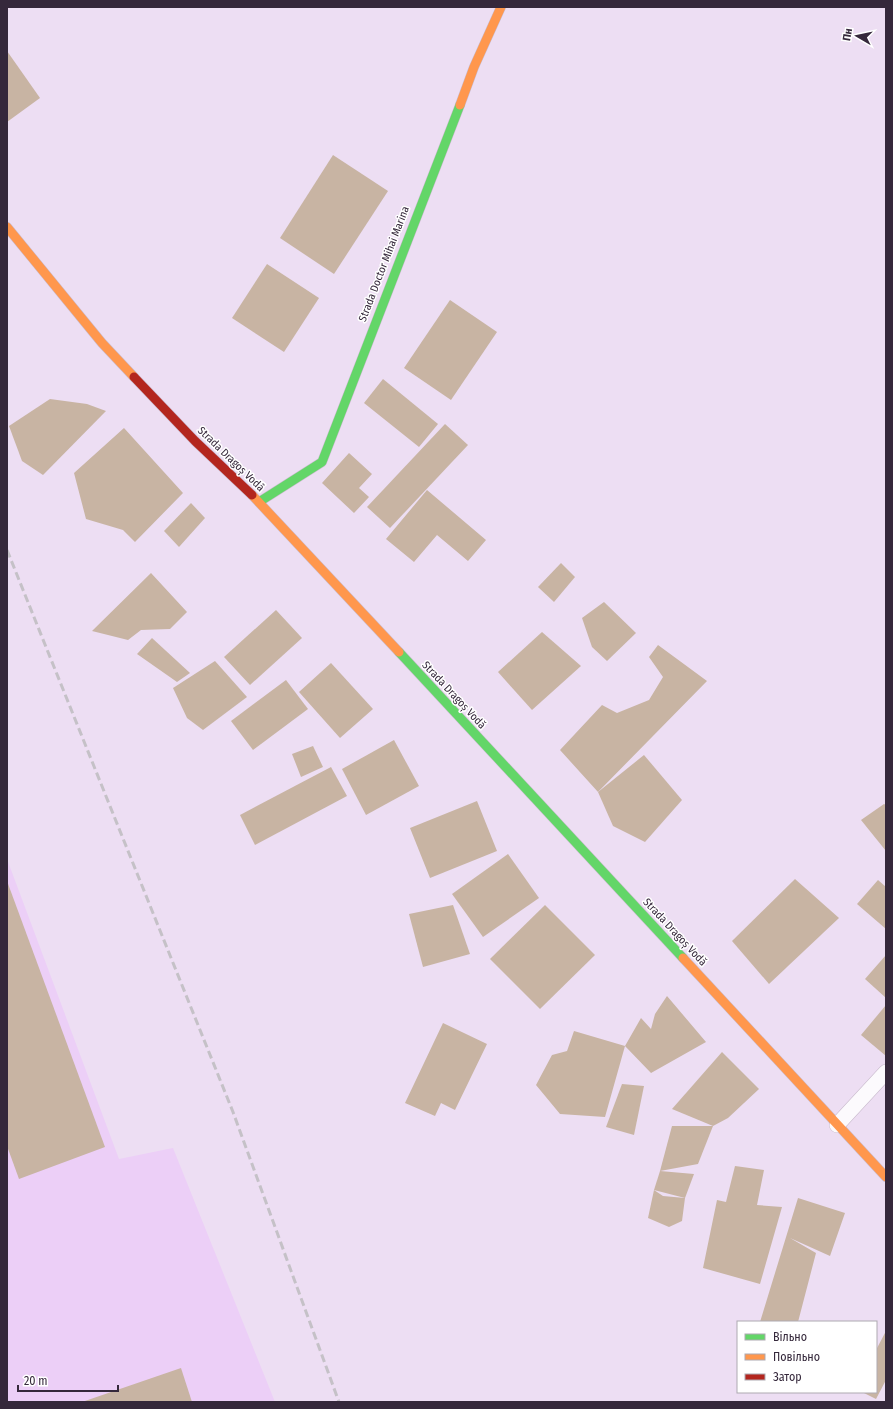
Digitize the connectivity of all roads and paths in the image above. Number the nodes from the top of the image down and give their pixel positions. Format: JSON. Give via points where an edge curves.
{"nodes":[{"id":1,"x":501,"y":7,"type":"edge"},
{"id":2,"x":7,"y":227,"type":"edge"},
{"id":3,"x":259,"y":502,"type":"junction"},
{"id":4,"x":886,"y":1072,"type":"edge"},
{"id":5,"x":837,"y":1125,"type":"junction"},
{"id":6,"x":886,"y":1177,"type":"edge"}],
"edges":[{"from":1,"to":3,"type":"main road","name":"Strada Doctor Mihai Marina","via":[[474,67],[322,462]]},
{"from":2,"to":3,"type":"main road","name":"Strada Dragoș Vodă","via":[[102,343],[195,441]]},
{"from":3,"to":5,"type":"main road","name":"Strada Dragoș Vodă"},
{"from":4,"to":5,"type":"lane"},
{"from":5,"to":6,"type":"main road","name":"Strada Dragoș Vodă"}]}
